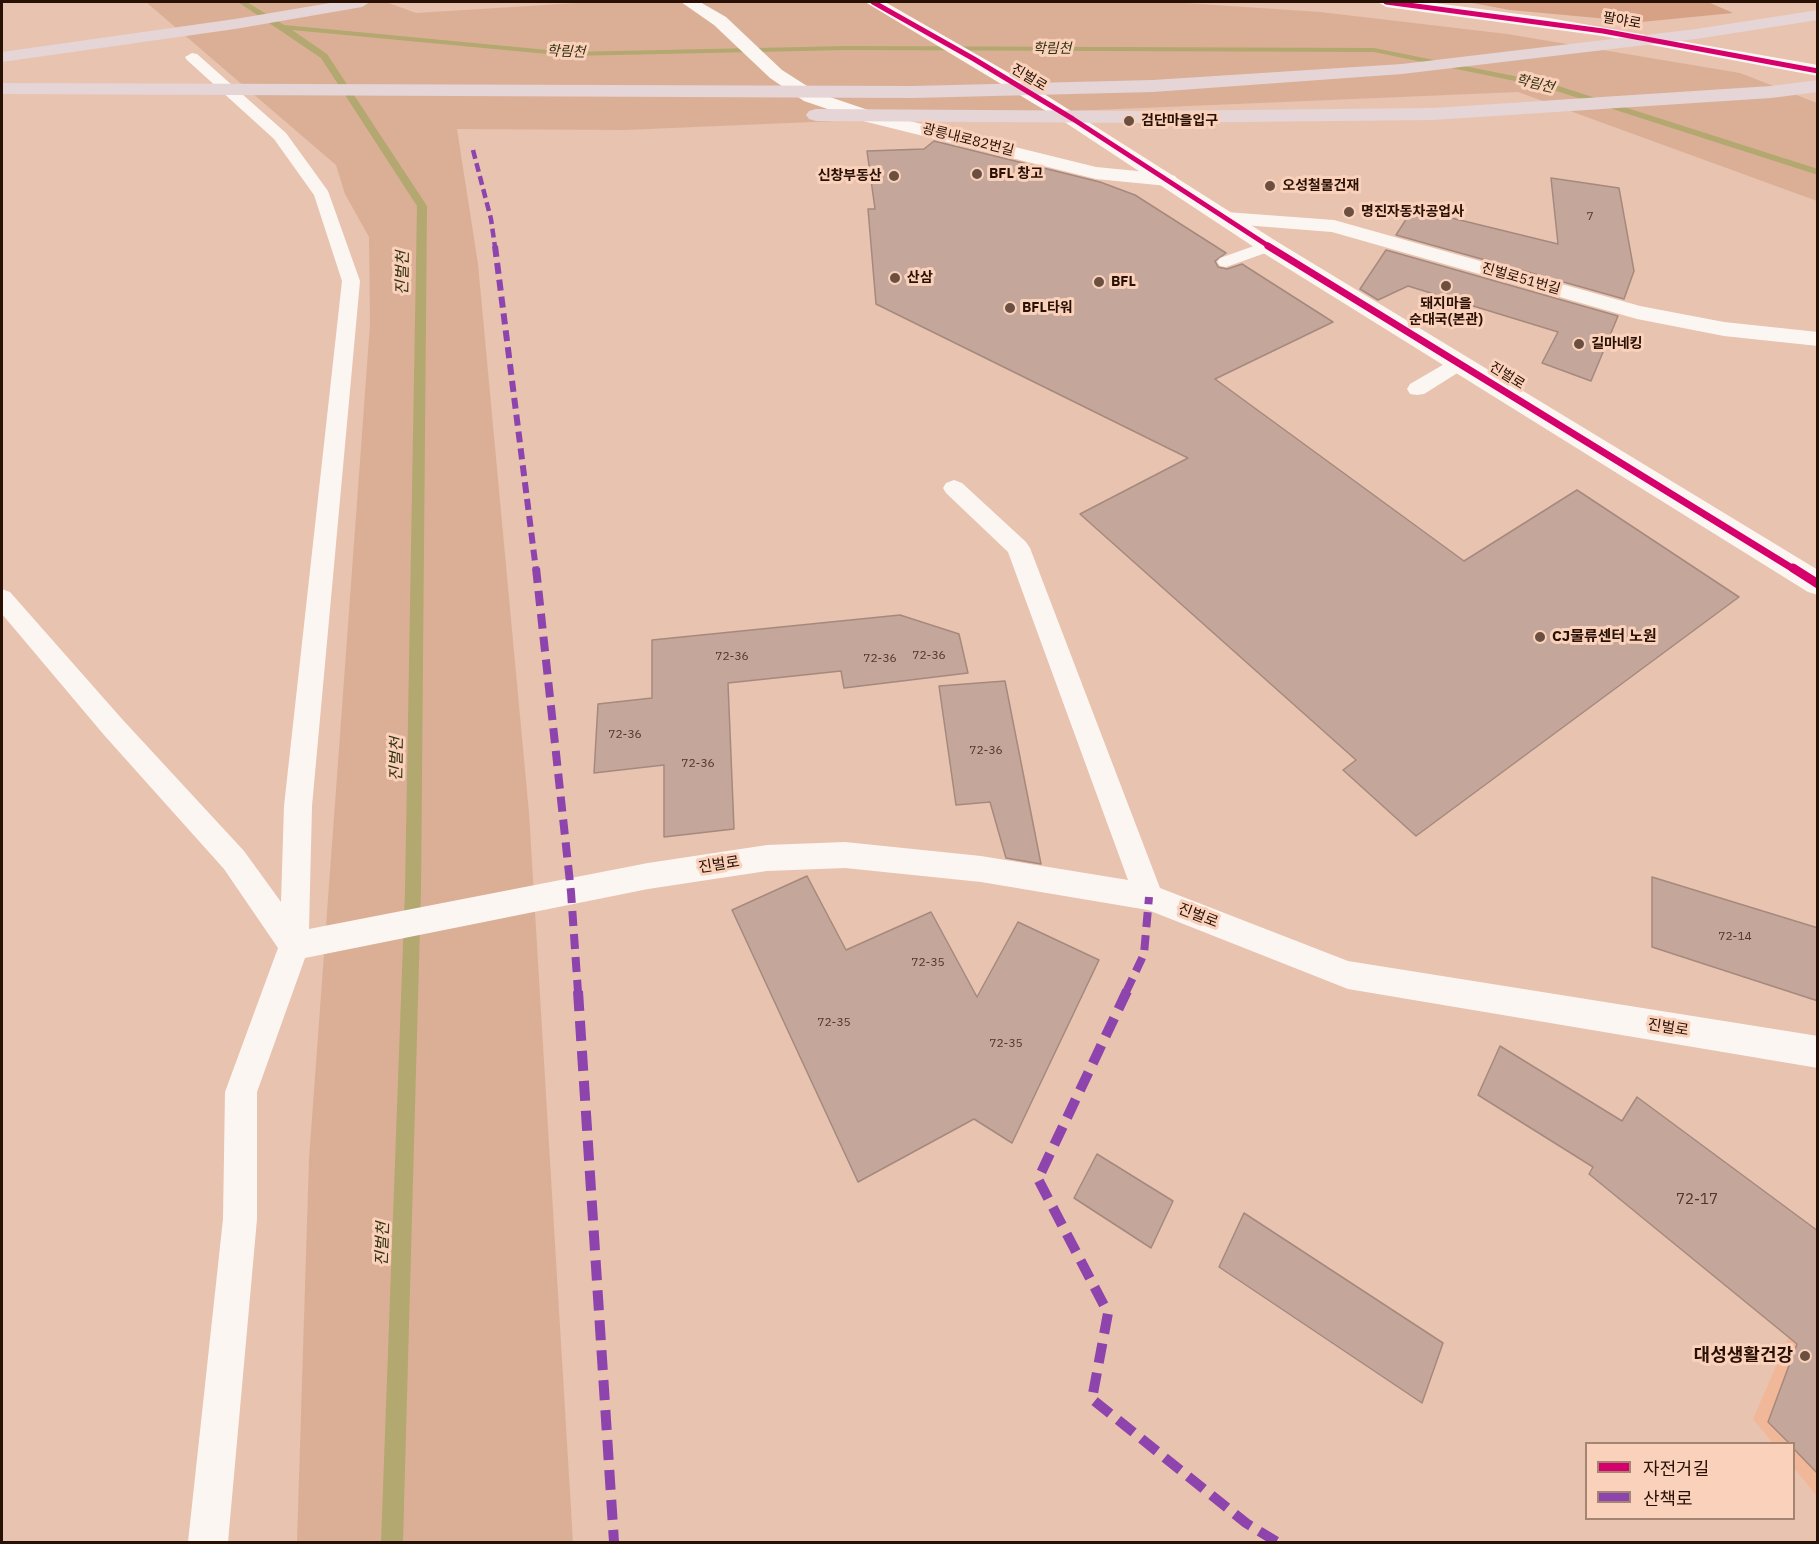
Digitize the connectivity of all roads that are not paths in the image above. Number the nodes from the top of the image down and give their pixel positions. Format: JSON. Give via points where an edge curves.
{"nodes":[{"id":1,"x":362,"y":2,"type":"edge"},
{"id":2,"x":689,"y":2,"type":"edge"},
{"id":3,"x":873,"y":2,"type":"edge"},
{"id":4,"x":1386,"y":2,"type":"edge"},
{"id":5,"x":894,"y":8,"type":"edge"},
{"id":6,"x":1818,"y":15,"type":"edge"},
{"id":7,"x":235,"y":24,"type":"junction"},
{"id":8,"x":2,"y":57,"type":"edge"},
{"id":9,"x":192,"y":57,"type":"dead end"},
{"id":10,"x":1818,"y":71,"type":"edge"},
{"id":11,"x":2,"y":78,"type":"edge"},
{"id":12,"x":1818,"y":86,"type":"edge"},
{"id":13,"x":2,"y":89,"type":"edge"},
{"id":14,"x":220,"y":110,"type":"dead end"},
{"id":15,"x":279,"y":111,"type":"dead end"},
{"id":16,"x":801,"y":115,"type":"dead end"},
{"id":17,"x":1176,"y":185,"type":"junction"},
{"id":18,"x":1227,"y":218,"type":"junction"},
{"id":19,"x":1268,"y":246,"type":"junction"},
{"id":20,"x":1226,"y":262,"type":"dead end"},
{"id":21,"x":1818,"y":339,"type":"edge"},
{"id":22,"x":1460,"y":363,"type":"junction"},
{"id":23,"x":1417,"y":389,"type":"dead end"},
{"id":24,"x":954,"y":488,"type":"dead end"},
{"id":25,"x":1818,"y":584,"type":"edge"},
{"id":26,"x":2,"y":598,"type":"edge"},
{"id":27,"x":1149,"y":897,"type":"junction"},
{"id":28,"x":294,"y":946,"type":"junction"},
{"id":29,"x":1818,"y":1052,"type":"edge"},
{"id":30,"x":208,"y":1542,"type":"edge"}],
"edges":[{"from":1,"to":7,"type":"highway"},
{"from":2,"to":17,"type":"street","name":"광릉내로82번길","via":[[720,21],[776,74],[811,97],[870,117],[1096,173]]},
{"from":3,"to":5,"type":"street","name":"진벌로"},
{"from":4,"to":10,"type":"street","name":"팔야로","via":[[1570,26]]},
{"from":5,"to":17,"type":"street","name":"진벌로"},
{"from":6,"to":13,"type":"highway","via":[[1696,34],[1402,69],[1153,86],[593,93]]},
{"from":7,"to":8,"type":"highway"},
{"from":7,"to":11,"type":"highway"},
{"from":9,"to":28,"type":"lane","via":[[280,136],[322,195],[351,281],[298,806]]},
{"from":12,"to":16,"type":"highway","via":[[1433,114]]},
{"from":14,"to":15,"type":"highway"},
{"from":17,"to":18,"type":"street","name":"진벌로"},
{"from":18,"to":19,"type":"street","name":"진벌로"},
{"from":18,"to":21,"type":"street","name":"진벌로51번길","via":[[1334,226],[1637,312],[1724,329]]},
{"from":19,"to":20,"type":"lane"},
{"from":19,"to":22,"type":"street","name":"진벌로"},
{"from":22,"to":23,"type":"lane"},
{"from":22,"to":25,"type":"street","name":"진벌로"},
{"from":24,"to":27,"type":"lane","via":[[1018,548]]},
{"from":26,"to":28,"type":"lane","via":[[234,860]]},
{"from":27,"to":28,"type":"lane","name":"진벌로","via":[[981,869],[845,855],[767,858],[648,876]]},
{"from":27,"to":29,"type":"lane","name":"진벌로","via":[[1348,975]]},
{"from":28,"to":30,"type":"lane","via":[[241,1092],[240,1219]]}]}
